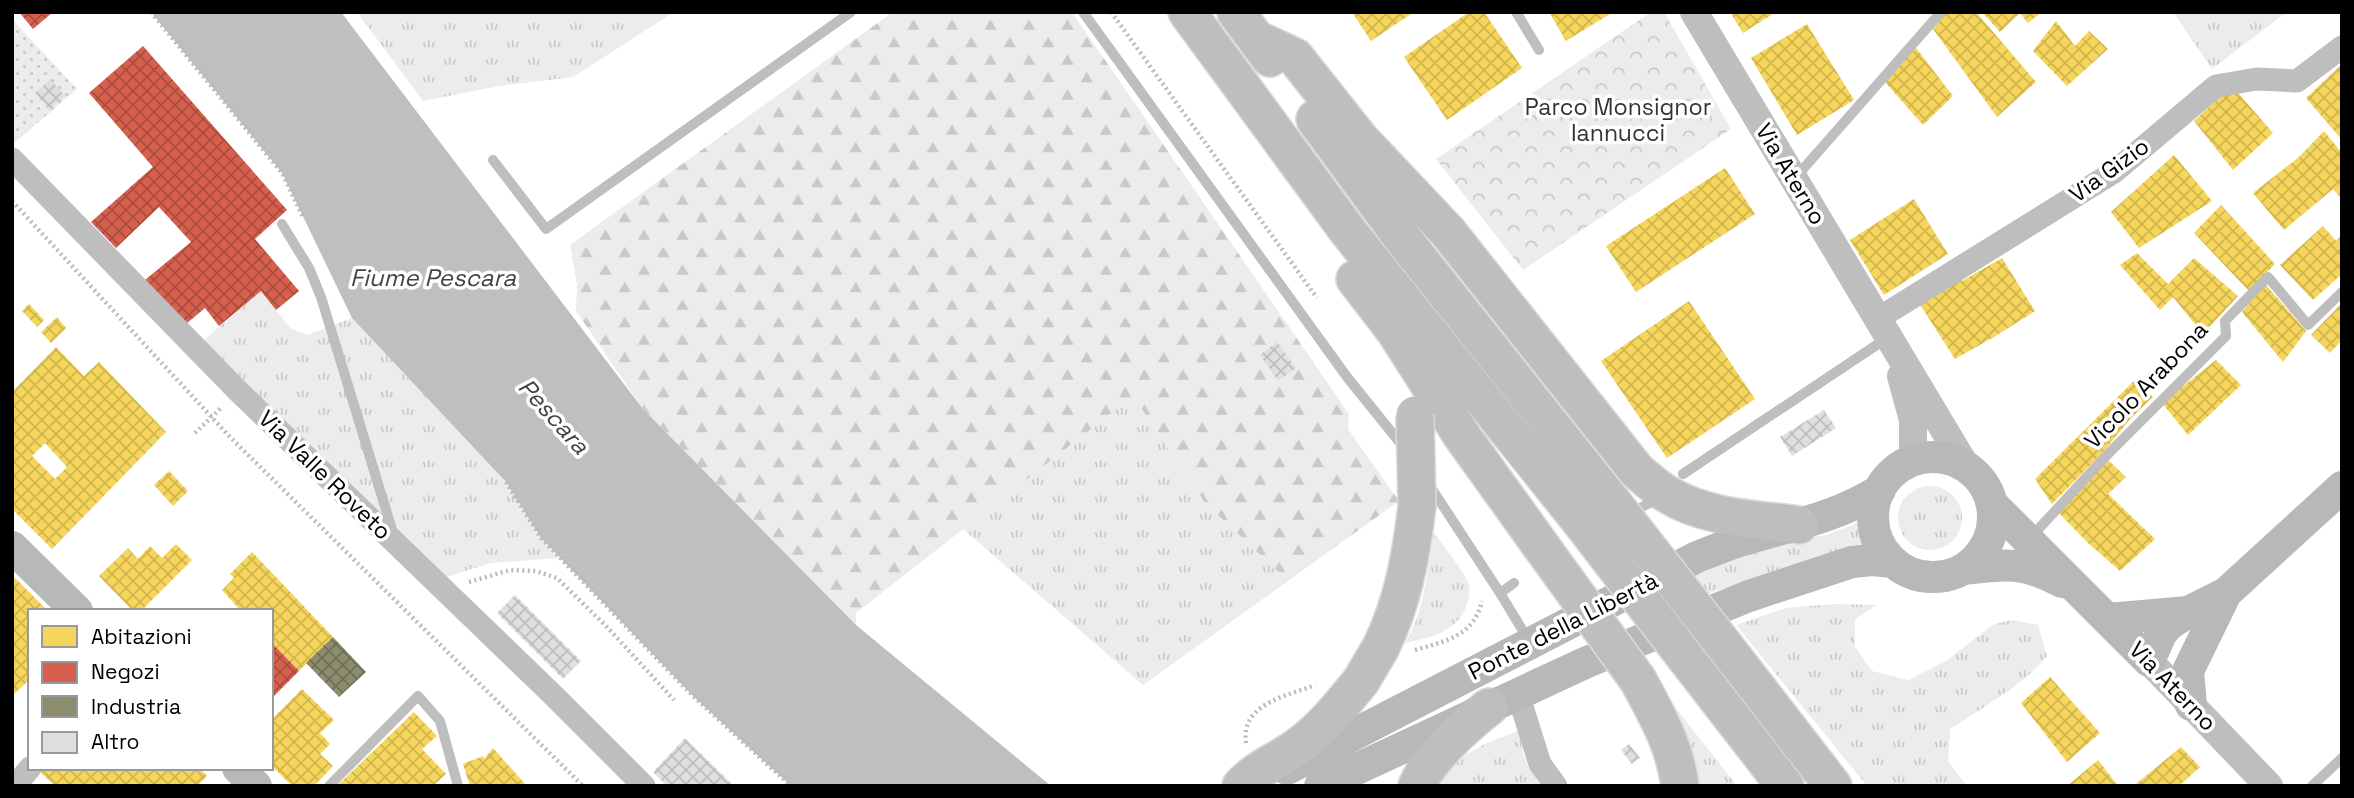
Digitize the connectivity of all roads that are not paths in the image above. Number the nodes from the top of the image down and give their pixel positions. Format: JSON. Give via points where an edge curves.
{"nodes":[{"id":1,"x":851,"y":12,"type":"edge"},
{"id":2,"x":1083,"y":12,"type":"edge"},
{"id":3,"x":1187,"y":12,"type":"edge"},
{"id":4,"x":1516,"y":12,"type":"edge"},
{"id":5,"x":1694,"y":12,"type":"edge"},
{"id":6,"x":1941,"y":12,"type":"edge"},
{"id":7,"x":1246,"y":26,"type":"edge"},
{"id":8,"x":2342,"y":47,"type":"edge"},
{"id":9,"x":1539,"y":50,"type":"dead end"},
{"id":10,"x":1250,"y":98,"type":"junction"},
{"id":11,"x":12,"y":159,"type":"edge"},
{"id":12,"x":493,"y":160,"type":"dead end"},
{"id":13,"x":1794,"y":179,"type":"junction"},
{"id":14,"x":282,"y":224,"type":"dead end"},
{"id":15,"x":2342,"y":292,"type":"edge"},
{"id":16,"x":1884,"y":327,"type":"junction"},
{"id":17,"x":1395,"y":331,"type":"junction"},
{"id":18,"x":1913,"y":461,"type":"junction"},
{"id":19,"x":1967,"y":468,"type":"junction"},
{"id":20,"x":1674,"y":484,"type":"junction"},
{"id":21,"x":2342,"y":487,"type":"edge"},
{"id":22,"x":1880,"y":490,"type":"junction"},
{"id":23,"x":1992,"y":504,"type":"junction"},
{"id":24,"x":1623,"y":507,"type":"junction"},
{"id":25,"x":1798,"y":525,"type":"junction"},
{"id":26,"x":2029,"y":539,"type":"junction"},
{"id":27,"x":398,"y":545,"type":"junction"},
{"id":28,"x":12,"y":547,"type":"edge"},
{"id":29,"x":1893,"y":562,"type":"junction"},
{"id":30,"x":1964,"y":569,"type":"junction"},
{"id":31,"x":1514,"y":583,"type":"dead end"},
{"id":32,"x":2076,"y":589,"type":"junction"},
{"id":33,"x":1500,"y":593,"type":"junction"},
{"id":34,"x":2209,"y":607,"type":"junction"},
{"id":35,"x":75,"y":609,"type":"edge"},
{"id":36,"x":2108,"y":619,"type":"junction"},
{"id":37,"x":1530,"y":642,"type":"junction"},
{"id":38,"x":2149,"y":661,"type":"junction"},
{"id":39,"x":1504,"y":701,"type":"junction"},
{"id":40,"x":2191,"y":705,"type":"junction"},
{"id":41,"x":2342,"y":758,"type":"edge"},
{"id":42,"x":1265,"y":765,"type":"edge"},
{"id":43,"x":28,"y":770,"type":"edge"},
{"id":44,"x":240,"y":770,"type":"edge"},
{"id":45,"x":15,"y":786,"type":"edge"},
{"id":46,"x":256,"y":786,"type":"edge"},
{"id":47,"x":329,"y":786,"type":"edge"},
{"id":48,"x":458,"y":786,"type":"edge"},
{"id":49,"x":644,"y":786,"type":"edge"},
{"id":50,"x":1241,"y":786,"type":"edge"},
{"id":51,"x":1320,"y":786,"type":"edge"},
{"id":52,"x":1417,"y":786,"type":"edge"},
{"id":53,"x":1556,"y":786,"type":"edge"},
{"id":54,"x":1680,"y":786,"type":"edge"},
{"id":55,"x":1785,"y":786,"type":"edge"},
{"id":56,"x":1833,"y":786,"type":"edge"},
{"id":57,"x":2269,"y":786,"type":"edge"},
{"id":58,"x":2312,"y":786,"type":"edge"}],
"edges":[{"from":1,"to":12,"type":"lane","via":[[546,229]]},
{"from":2,"to":33,"type":"lane","via":[[1347,377],[1408,453]]},
{"from":3,"to":10,"type":"highway"},
{"from":4,"to":9,"type":"lane"},
{"from":5,"to":13,"type":"street","name":"Via Aterno"},
{"from":6,"to":13,"type":"lane"},
{"from":7,"to":20,"type":"highway","via":[[1295,57],[1360,139],[1448,232],[1637,471]]},
{"from":7,"to":24,"type":"highway","via":[[1403,239]]},
{"from":8,"to":16,"type":"street","name":"Via Gizio","via":[[2297,80],[2257,79],[2216,86],[2113,172]]},
{"from":10,"to":17,"type":"highway","via":[[1260,152]]},
{"from":10,"to":55,"type":"highway","bridge":true,"via":[[1347,230]]},
{"from":11,"to":27,"type":"street","name":"Via Valle Roveto","via":[[229,382]]},
{"from":13,"to":16,"type":"street","name":"Via Aterno"},
{"from":14,"to":27,"type":"lane","via":[[321,297]]},
{"from":15,"to":26,"type":"lane","name":"Vicolo Arabona","via":[[2308,325],[2267,277],[2225,321],[2226,336]]},
{"from":16,"to":18,"type":"street","name":"Via Aterno","via":[[1913,420]]},
{"from":16,"to":19,"type":"street","name":"Via Aterno"},
{"from":16,"to":20,"type":"lane"},
{"from":17,"to":42,"type":"highway","bridge":true,"via":[[1415,415],[1417,506],[1395,618],[1396,649],[1322,727]]},
{"from":17,"to":54,"type":"highway","bridge":true,"via":[[1462,436],[1638,680],[1665,728]]},
{"from":18,"to":19,"type":"main road","via":[[1937,457]]},
{"from":18,"to":22,"type":"main road","via":[[1899,467]]},
{"from":19,"to":23,"type":"main road","via":[[1983,484]]},
{"from":20,"to":24,"type":"lane"},
{"from":20,"to":25,"type":"highway","via":[[1684,503],[1708,511]]},
{"from":21,"to":34,"type":"main road"},
{"from":22,"to":25,"type":"main road","name":"Ponte della Libertà","via":[[1841,512]]},
{"from":22,"to":29,"type":"main road","via":[[1874,509],[1875,530]]},
{"from":23,"to":26,"type":"main road","name":"Via Aterno"},
{"from":23,"to":30,"type":"main road","via":[[1988,541]]},
{"from":24,"to":56,"type":"highway","bridge":true},
{"from":25,"to":37,"type":"main road","name":"Ponte della Libertà","via":[[1697,557]]},
{"from":26,"to":32,"type":"main road","name":"Via Aterno"},
{"from":27,"to":49,"type":"street","name":"Via Valle Roveto"},
{"from":28,"to":35,"type":"main road"},
{"from":29,"to":30,"type":"main road","via":[[1927,577]]},
{"from":29,"to":39,"type":"main road","name":"Ponte della Libertà","via":[[1852,562],[1749,596]]},
{"from":30,"to":32,"type":"main road","name":"Via Aterno","via":[[2017,565]]},
{"from":31,"to":33,"type":"lane"},
{"from":32,"to":36,"type":"main road","name":"Via Aterno"},
{"from":33,"to":37,"type":"lane"},
{"from":34,"to":36,"type":"main road"},
{"from":34,"to":38,"type":"main road","via":[[2181,655]]},
{"from":34,"to":40,"type":"main road","via":[[2188,671]]},
{"from":36,"to":38,"type":"main road","name":"Via Aterno"},
{"from":37,"to":42,"type":"main road","name":"Ponte della Libertà"},
{"from":38,"to":40,"type":"street","name":"Via Aterno"},
{"from":39,"to":51,"type":"main road","name":"Ponte della Libertà"},
{"from":39,"to":52,"type":"highway","via":[[1456,736]]},
{"from":39,"to":53,"type":"street"},
{"from":40,"to":57,"type":"street","name":"Via Aterno"},
{"from":41,"to":58,"type":"lane"},
{"from":42,"to":50,"type":"highway"},
{"from":43,"to":45,"type":"street"},
{"from":44,"to":46,"type":"main road"},
{"from":47,"to":48,"type":"lane","via":[[418,696],[440,721]]}]}
